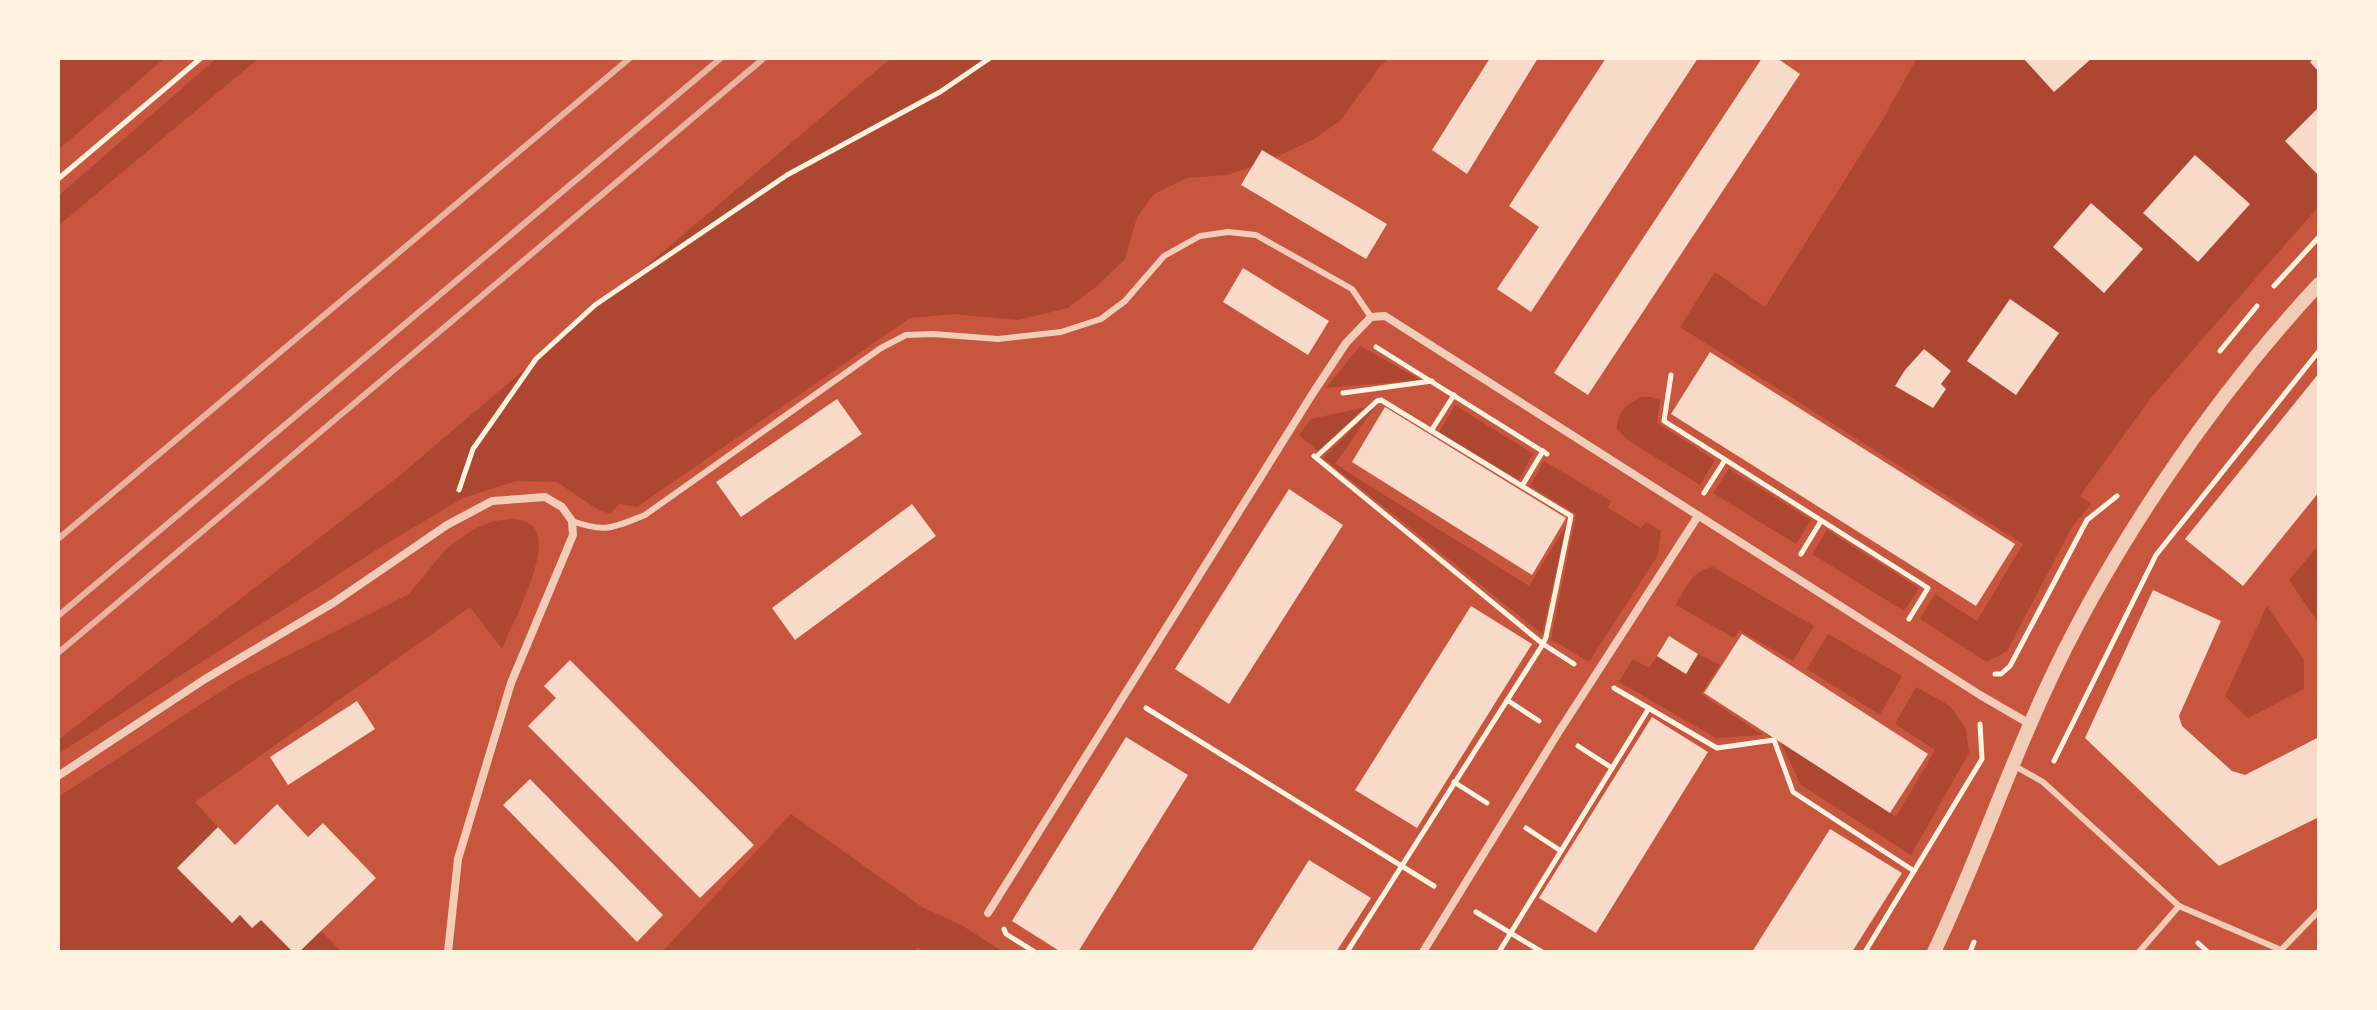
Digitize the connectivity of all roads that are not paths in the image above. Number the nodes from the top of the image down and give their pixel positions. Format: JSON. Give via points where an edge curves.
{"nodes":[{"id":1,"x":2319,"y":284,"type":"edge"},
{"id":2,"x":1371,"y":317,"type":"junction"},
{"id":3,"x":1698,"y":516,"type":"junction"},
{"id":4,"x":572,"y":521,"type":"junction"},
{"id":5,"x":2030,"y":724,"type":"junction"},
{"id":6,"x":2013,"y":765,"type":"junction"},
{"id":7,"x":58,"y":776,"type":"edge"},
{"id":8,"x":2179,"y":906,"type":"junction"},
{"id":9,"x":2319,"y":911,"type":"edge"},
{"id":10,"x":988,"y":913,"type":"dead end"},
{"id":11,"x":448,"y":952,"type":"edge"},
{"id":12,"x":1423,"y":952,"type":"edge"},
{"id":13,"x":1934,"y":952,"type":"edge"},
{"id":14,"x":2139,"y":952,"type":"edge"}],
"edges":[{"from":1,"to":5,"type":"street","via":[[2244,371],[2128,539],[2077,625]]},
{"from":2,"to":3,"type":"street","via":[[1385,316]]},
{"from":2,"to":4,"type":"lane","via":[[1352,289],[1256,235],[1200,236],[1164,256],[1125,301],[1101,319],[1061,332],[998,339],[906,335],[645,515],[597,530]]},
{"from":2,"to":10,"type":"street","via":[[1346,343],[1313,393]]},
{"from":3,"to":5,"type":"street"},
{"from":3,"to":12,"type":"street"},
{"from":4,"to":7,"type":"street","via":[[545,497],[492,501]]},
{"from":4,"to":11,"type":"street","via":[[573,535],[511,683],[458,859]]},
{"from":5,"to":6,"type":"street"},
{"from":6,"to":8,"type":"lane","via":[[2043,782]]},
{"from":6,"to":13,"type":"street"},
{"from":8,"to":9,"type":"lane","via":[[2281,950]]},
{"from":8,"to":14,"type":"lane"}]}
